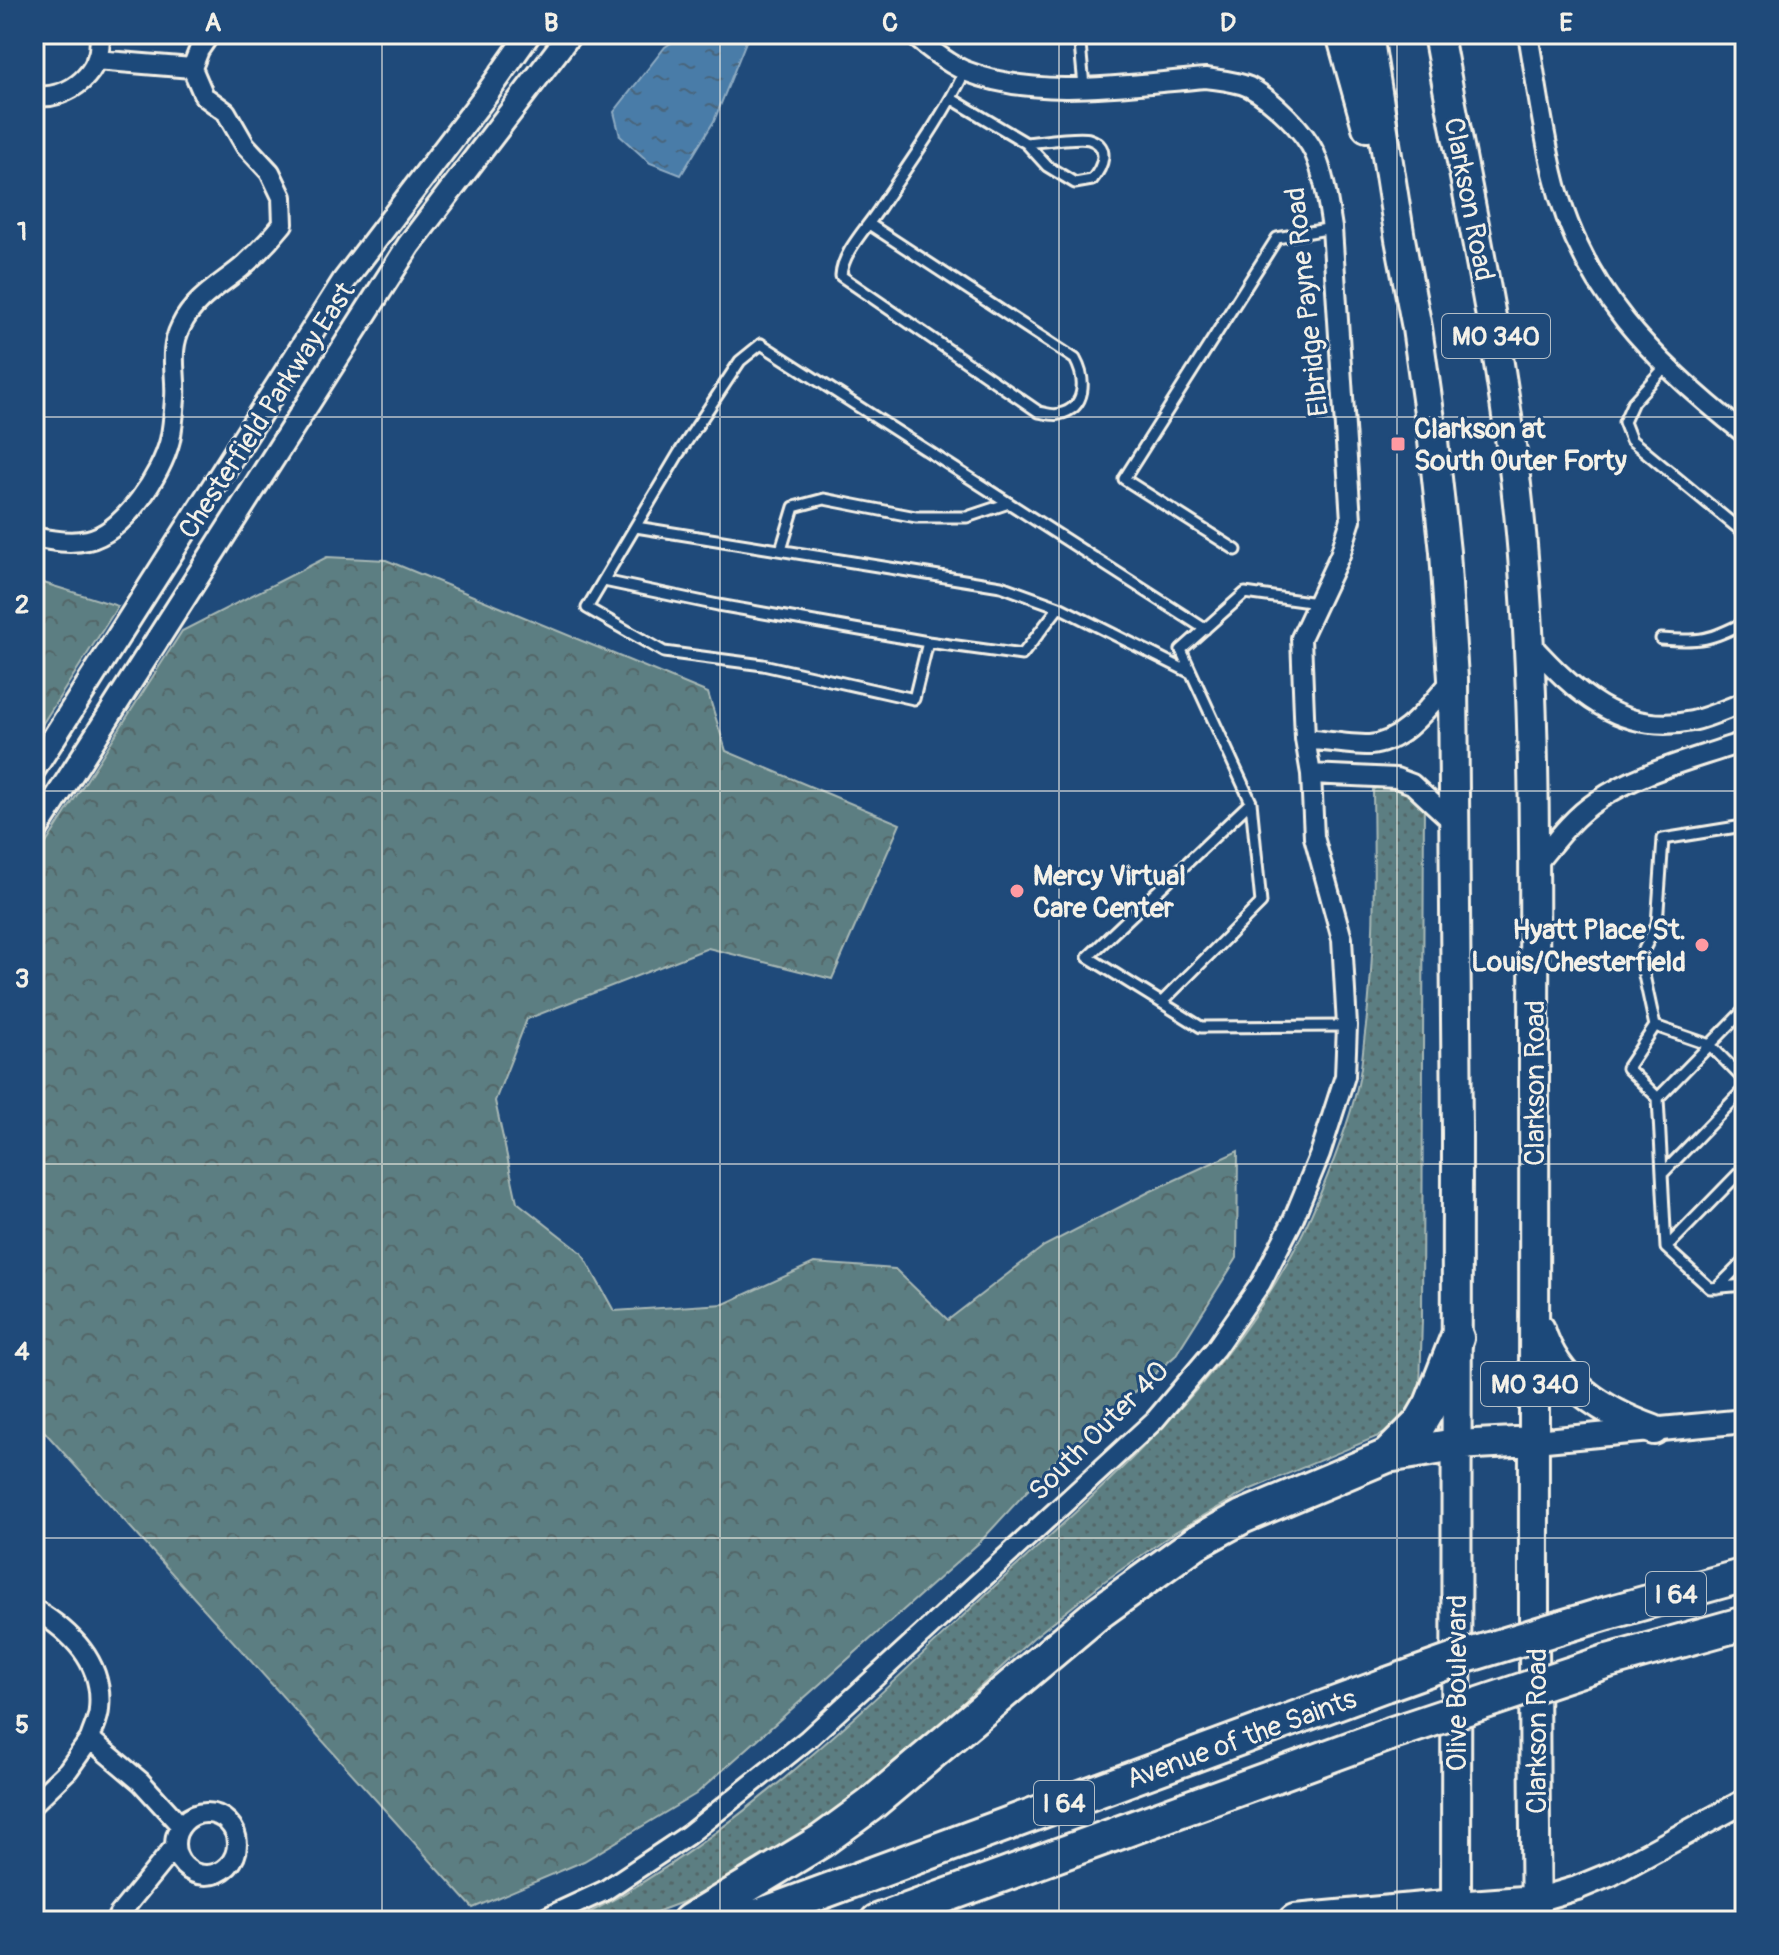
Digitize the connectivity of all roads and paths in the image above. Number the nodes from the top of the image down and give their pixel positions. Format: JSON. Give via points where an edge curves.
{"nodes":[{"id":1,"x":99,"y":34,"type":"edge"},
{"id":2,"x":210,"y":34,"type":"edge"},
{"id":3,"x":529,"y":34,"type":"edge"},
{"id":4,"x":570,"y":34,"type":"edge"},
{"id":5,"x":912,"y":34,"type":"edge"},
{"id":6,"x":1079,"y":34,"type":"edge"},
{"id":7,"x":1341,"y":34,"type":"edge"},
{"id":8,"x":1368,"y":34,"type":"edge"},
{"id":9,"x":1438,"y":34,"type":"edge"},
{"id":10,"x":1528,"y":34,"type":"edge"},
{"id":11,"x":96,"y":60,"type":"junction"},
{"id":12,"x":192,"y":68,"type":"junction"},
{"id":13,"x":965,"y":71,"type":"junction"},
{"id":14,"x":1084,"y":86,"type":"junction"},
{"id":15,"x":34,"y":96,"type":"edge"},
{"id":16,"x":952,"y":99,"type":"junction"},
{"id":17,"x":1026,"y":143,"type":"junction"},
{"id":18,"x":869,"y":224,"type":"junction"},
{"id":19,"x":1332,"y":228,"type":"junction"},
{"id":20,"x":1400,"y":239,"type":"junction"},
{"id":21,"x":1665,"y":367,"type":"junction"},
{"id":22,"x":1745,"y":434,"type":"edge"},
{"id":23,"x":1009,"y":503,"type":"junction"},
{"id":24,"x":636,"y":527,"type":"junction"},
{"id":25,"x":1745,"y":534,"type":"edge"},
{"id":26,"x":34,"y":537,"type":"edge"},
{"id":27,"x":781,"y":550,"type":"junction"},
{"id":28,"x":1236,"y":550,"type":"dead end"},
{"id":29,"x":604,"y":581,"type":"junction"},
{"id":30,"x":1317,"y":603,"type":"junction"},
{"id":31,"x":1059,"y":607,"type":"junction"},
{"id":32,"x":1745,"y":622,"type":"edge"},
{"id":33,"x":1205,"y":629,"type":"junction"},
{"id":34,"x":1661,"y":639,"type":"dead end"},
{"id":35,"x":928,"y":642,"type":"junction"},
{"id":36,"x":1529,"y":642,"type":"junction"},
{"id":37,"x":1191,"y":673,"type":"junction"},
{"id":38,"x":1453,"y":679,"type":"junction"},
{"id":39,"x":1745,"y":702,"type":"edge"},
{"id":40,"x":1305,"y":739,"type":"junction"},
{"id":41,"x":1745,"y":741,"type":"edge"},
{"id":42,"x":34,"y":769,"type":"edge"},
{"id":43,"x":1311,"y":774,"type":"junction"},
{"id":44,"x":1251,"y":802,"type":"junction"},
{"id":45,"x":1455,"y":824,"type":"junction"},
{"id":46,"x":1745,"y":828,"type":"edge"},
{"id":47,"x":34,"y":833,"type":"edge"},
{"id":48,"x":1533,"y":868,"type":"junction"},
{"id":49,"x":1162,"y":1002,"type":"junction"},
{"id":50,"x":1745,"y":1009,"type":"edge"},
{"id":51,"x":1347,"y":1026,"type":"junction"},
{"id":52,"x":1655,"y":1026,"type":"junction"},
{"id":53,"x":1710,"y":1045,"type":"junction"},
{"id":54,"x":1745,"y":1081,"type":"edge"},
{"id":55,"x":1745,"y":1088,"type":"edge"},
{"id":56,"x":1658,"y":1098,"type":"junction"},
{"id":57,"x":1745,"y":1167,"type":"edge"},
{"id":58,"x":1662,"y":1174,"type":"junction"},
{"id":59,"x":1666,"y":1248,"type":"junction"},
{"id":60,"x":1745,"y":1260,"type":"edge"},
{"id":61,"x":1745,"y":1285,"type":"edge"},
{"id":62,"x":1717,"y":1288,"type":"junction"},
{"id":63,"x":1535,"y":1314,"type":"junction"},
{"id":64,"x":1457,"y":1338,"type":"junction"},
{"id":65,"x":1745,"y":1421,"type":"edge"},
{"id":66,"x":1654,"y":1430,"type":"junction"},
{"id":67,"x":1535,"y":1441,"type":"junction"},
{"id":68,"x":1456,"y":1445,"type":"junction"},
{"id":69,"x":1387,"y":1456,"type":"junction"},
{"id":70,"x":1745,"y":1575,"type":"edge"},
{"id":71,"x":34,"y":1609,"type":"edge"},
{"id":72,"x":1745,"y":1623,"type":"edge"},
{"id":73,"x":90,"y":1739,"type":"junction"},
{"id":74,"x":1745,"y":1801,"type":"edge"},
{"id":75,"x":34,"y":1803,"type":"edge"},
{"id":76,"x":181,"y":1826,"type":"junction"},
{"id":77,"x":175,"y":1846,"type":"junction"},
{"id":78,"x":1536,"y":1910,"type":"edge"},
{"id":79,"x":1456,"y":1913,"type":"edge"},
{"id":80,"x":118,"y":1916,"type":"dead end"},
{"id":81,"x":1333,"y":1919,"type":"edge"},
{"id":82,"x":539,"y":1921,"type":"edge"},
{"id":83,"x":689,"y":1921,"type":"edge"},
{"id":84,"x":744,"y":1921,"type":"edge"},
{"id":85,"x":877,"y":1921,"type":"edge"},
{"id":86,"x":1295,"y":1921,"type":"edge"}],
"edges":[{"from":1,"to":11,"type":"street"},
{"from":2,"to":12,"type":"street"},
{"from":3,"to":42,"type":"street","name":"Chesterfield Parkway East","via":[[344,281]]},
{"from":4,"to":47,"type":"street","name":"Chesterfield Parkway East","via":[[409,245]]},
{"from":5,"to":13,"type":"street","name":"Elbridge Payne Road"},
{"from":6,"to":14,"type":"lane"},
{"from":7,"to":20,"type":"main road"},
{"from":8,"to":20,"type":"main road","number":"MO 340"},
{"from":9,"to":36,"type":"main road","name":"Clarkson Road","number":"MO 340","via":[[1508,412]]},
{"from":10,"to":21,"type":"street","via":[[1553,175],[1567,218],[1609,300]]},
{"from":11,"to":12,"type":"street"},
{"from":11,"to":15,"type":"street","via":[[76,87],[58,95]]},
{"from":12,"to":26,"type":"street","via":[[204,96],[226,112],[245,145],[270,172],[282,197],[283,224],[265,246],[203,295],[180,327],[172,362],[176,395],[170,442],[151,482],[119,524],[90,540]]},
{"from":13,"to":14,"type":"street","name":"Elbridge Payne Road","via":[[1037,88]]},
{"from":13,"to":16,"type":"lane"},
{"from":14,"to":19,"type":"street","name":"Elbridge Payne Road","via":[[1206,78],[1250,87],[1304,135],[1323,179]]},
{"from":16,"to":17,"type":"lane"},
{"from":16,"to":18,"type":"lane"},
{"from":17,"to":17,"type":"lane","via":[[1047,166],[1075,183],[1092,180],[1102,169],[1104,155],[1089,139]]},
{"from":18,"to":18,"type":"lane","via":[[842,265],[841,276],[847,282],[1039,412],[1058,415],[1075,406],[1083,393],[1083,373],[1075,359]]},
{"from":19,"to":28,"type":"lane","via":[[1277,238],[1124,479]]},
{"from":19,"to":30,"type":"street","name":"Elbridge Payne Road","via":[[1351,520]]},
{"from":20,"to":38,"type":"main road","number":"MO 340","via":[[1433,441]]},
{"from":21,"to":22,"type":"street"},
{"from":21,"to":25,"type":"lane","via":[[1633,402],[1624,422],[1631,440]]},
{"from":23,"to":24,"type":"lane","via":[[761,344],[740,361]]},
{"from":23,"to":27,"type":"lane","via":[[967,517],[916,517],[824,499],[794,507]]},
{"from":23,"to":33,"type":"lane"},
{"from":24,"to":27,"type":"lane"},
{"from":24,"to":29,"type":"lane"},
{"from":27,"to":31,"type":"lane","via":[[1001,586]]},
{"from":29,"to":35,"type":"lane"},
{"from":29,"to":35,"type":"lane","via":[[587,608],[664,652],[763,665],[914,699]]},
{"from":30,"to":33,"type":"lane","via":[[1245,593]]},
{"from":30,"to":40,"type":"street","name":"Elbridge Payne Road","via":[[1301,638]]},
{"from":31,"to":35,"type":"lane","via":[[1022,655]]},
{"from":31,"to":37,"type":"lane"},
{"from":32,"to":34,"type":"lane","via":[[1717,637]]},
{"from":33,"to":37,"type":"lane","via":[[1181,650]]},
{"from":36,"to":39,"type":"street","via":[[1565,681],[1622,717],[1656,724],[1693,721]]},
{"from":36,"to":48,"type":"main road","name":"Clarkson Road","number":"MO 340"},
{"from":37,"to":44,"type":"lane"},
{"from":38,"to":40,"type":"street","via":[[1395,737],[1372,745]]},
{"from":38,"to":45,"type":"main road","number":"MO 340"},
{"from":40,"to":43,"type":"street","name":"South Outer 40"},
{"from":41,"to":48,"type":"street","via":[[1606,795],[1572,822]]},
{"from":43,"to":45,"type":"street","via":[[1396,778],[1412,784]]},
{"from":43,"to":51,"type":"street","name":"South Outer 40","via":[[1314,837],[1342,939]]},
{"from":44,"to":49,"type":"lane","via":[[1261,903]]},
{"from":44,"to":49,"type":"lane","via":[[1088,957]]},
{"from":45,"to":64,"type":"main road","number":"MO 340"},
{"from":46,"to":52,"type":"lane","via":[[1663,839],[1657,924],[1640,957]]},
{"from":48,"to":63,"type":"main road","name":"Clarkson Road","number":"MO 340"},
{"from":49,"to":51,"type":"lane","via":[[1201,1027]]},
{"from":50,"to":53,"type":"lane"},
{"from":51,"to":82,"type":"street","name":"South Outer 40","via":[[1345,1076],[1293,1220],[1261,1283],[1215,1349],[1155,1420],[808,1739],[688,1835],[604,1891]]},
{"from":52,"to":53,"type":"lane"},
{"from":52,"to":56,"type":"lane","via":[[1627,1068]]},
{"from":53,"to":54,"type":"lane"},
{"from":53,"to":56,"type":"lane"},
{"from":55,"to":58,"type":"lane"},
{"from":56,"to":58,"type":"lane"},
{"from":57,"to":59,"type":"lane"},
{"from":58,"to":59,"type":"lane"},
{"from":59,"to":62,"type":"lane","via":[[1710,1288]]},
{"from":60,"to":62,"type":"lane"},
{"from":61,"to":62,"type":"lane"},
{"from":63,"to":66,"type":"main road","via":[[1544,1344],[1580,1391],[1603,1409]]},
{"from":63,"to":67,"type":"main road","name":"Clarkson Road","number":"MO 340"},
{"from":64,"to":68,"type":"main road","number":"MO 340"},
{"from":64,"to":69,"type":"highway","via":[[1420,1423]]},
{"from":65,"to":66,"type":"street"},
{"from":66,"to":67,"type":"street"},
{"from":67,"to":68,"type":"main road"},
{"from":67,"to":78,"type":"main road","name":"Clarkson Road","number":"MO 340"},
{"from":68,"to":69,"type":"highway"},
{"from":68,"to":79,"type":"main road","name":"Olive Boulevard","number":"MO 340"},
{"from":69,"to":83,"type":"highway","via":[[1254,1511],[1195,1543],[1098,1613],[833,1832]]},
{"from":70,"to":84,"type":"highway","name":"Avenue of the Saints","number":"I 64","bridge":true,"via":[[1466,1656]]},
{"from":71,"to":73,"type":"street","via":[[89,1657],[100,1710]]},
{"from":72,"to":85,"type":"highway","name":"Avenue of the Saints","number":"I 64","bridge":true,"via":[[1608,1661],[1387,1735]]},
{"from":73,"to":75,"type":"street"},
{"from":73,"to":76,"type":"street","via":[[141,1782]]},
{"from":74,"to":78,"type":"street"},
{"from":76,"to":77,"type":"street"},
{"from":76,"to":77,"type":"street","via":[[198,1814],[228,1821],[237,1841],[234,1857],[221,1871],[201,1875],[187,1869]]},
{"from":77,"to":80,"type":"street"},
{"from":78,"to":79,"type":"main road"},
{"from":79,"to":81,"type":"highway"},
{"from":81,"to":86,"type":"highway"}]}
